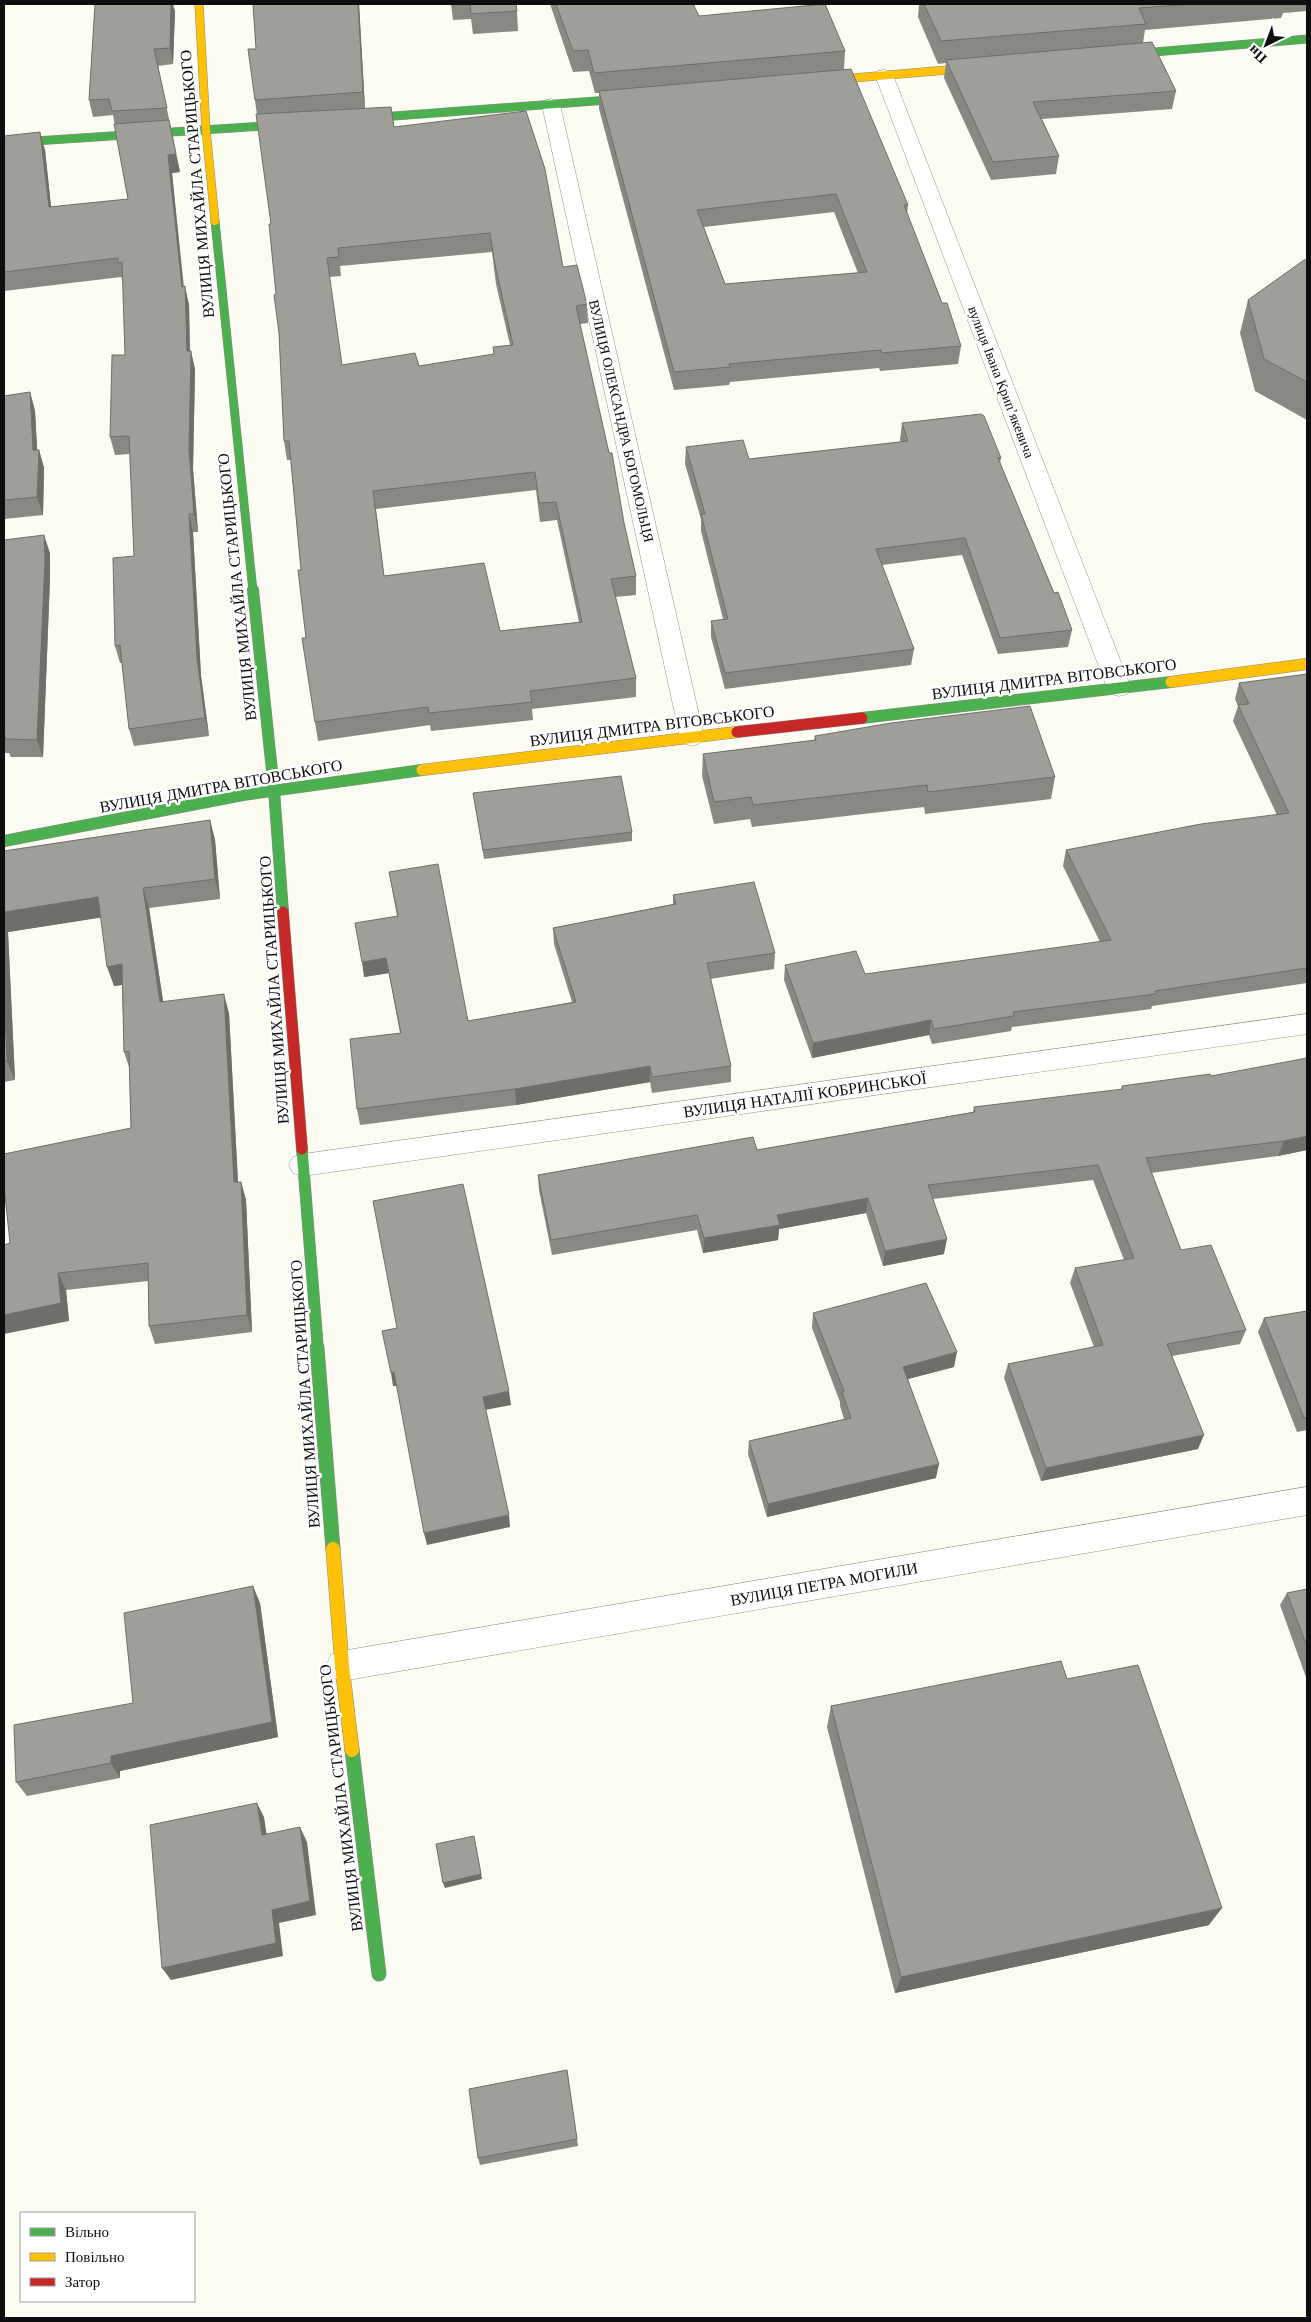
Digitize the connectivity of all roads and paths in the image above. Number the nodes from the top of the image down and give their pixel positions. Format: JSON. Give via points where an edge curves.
{"nodes":[{"id":1,"x":199,"y":4,"type":"edge"},
{"id":2,"x":1307,"y":39,"type":"edge"},
{"id":3,"x":1110,"y":56,"type":"edge"},
{"id":4,"x":992,"y":66,"type":"edge"},
{"id":5,"x":884,"y":75,"type":"junction"},
{"id":6,"x":805,"y":82,"type":"edge"},
{"id":7,"x":649,"y":96,"type":"edge"},
{"id":8,"x":551,"y":105,"type":"junction"},
{"id":9,"x":344,"y":120,"type":"edge"},
{"id":10,"x":304,"y":123,"type":"edge"},
{"id":11,"x":206,"y":130,"type":"junction"},
{"id":12,"x":4,"y":143,"type":"edge"},
{"id":13,"x":1307,"y":664,"type":"edge"},
{"id":14,"x":1119,"y":688,"type":"junction"},
{"id":15,"x":692,"y":737,"type":"junction"},
{"id":16,"x":274,"y":790,"type":"junction"},
{"id":17,"x":4,"y":841,"type":"edge"},
{"id":18,"x":1307,"y":1024,"type":"edge"},
{"id":19,"x":304,"y":1165,"type":"junction"},
{"id":20,"x":1307,"y":1501,"type":"edge"},
{"id":21,"x":342,"y":1666,"type":"junction"},
{"id":22,"x":379,"y":1974,"type":"dead end"}],
"edges":[{"from":1,"to":11,"type":"street","name":"ВУЛИЦЯ МИХАЙЛА СТАРИЦЬКОГО"},
{"from":2,"to":3,"type":"street"},
{"from":4,"to":5,"type":"street"},
{"from":5,"to":6,"type":"street"},
{"from":5,"to":14,"type":"street","name":"вулиця Івана Крипʼякевича"},
{"from":7,"to":8,"type":"street"},
{"from":8,"to":9,"type":"street"},
{"from":8,"to":15,"type":"street","name":"ВУЛИЦЯ ОЛЕКСАНДРА БОГОМОЛЬЦЯ"},
{"from":10,"to":11,"type":"street"},
{"from":11,"to":12,"type":"street"},
{"from":11,"to":16,"type":"street","name":"ВУЛИЦЯ МИХАЙЛА СТАРИЦЬКОГО"},
{"from":13,"to":14,"type":"street","name":"ВУЛИЦЯ ДМИТРА ВІТОВСЬКОГО"},
{"from":14,"to":15,"type":"street","name":"ВУЛИЦЯ ДМИТРА ВІТОВСЬКОГО"},
{"from":15,"to":16,"type":"street","name":"ВУЛИЦЯ ДМИТРА ВІТОВСЬКОГО"},
{"from":16,"to":17,"type":"street","name":"ВУЛИЦЯ ДМИТРА ВІТОВСЬКОГО"},
{"from":16,"to":19,"type":"street","name":"ВУЛИЦЯ МИХАЙЛА СТАРИЦЬКОГО"},
{"from":18,"to":19,"type":"street","name":"ВУЛИЦЯ НАТАЛІЇ КОБРИНСЬКОЇ"},
{"from":19,"to":21,"type":"street","name":"ВУЛИЦЯ МИХАЙЛА СТАРИЦЬКОГО"},
{"from":20,"to":21,"type":"street","name":"ВУЛИЦЯ ПЕТРА МОГИЛИ"},
{"from":21,"to":22,"type":"street","name":"ВУЛИЦЯ МИХАЙЛА СТАРИЦЬКОГО"}]}
